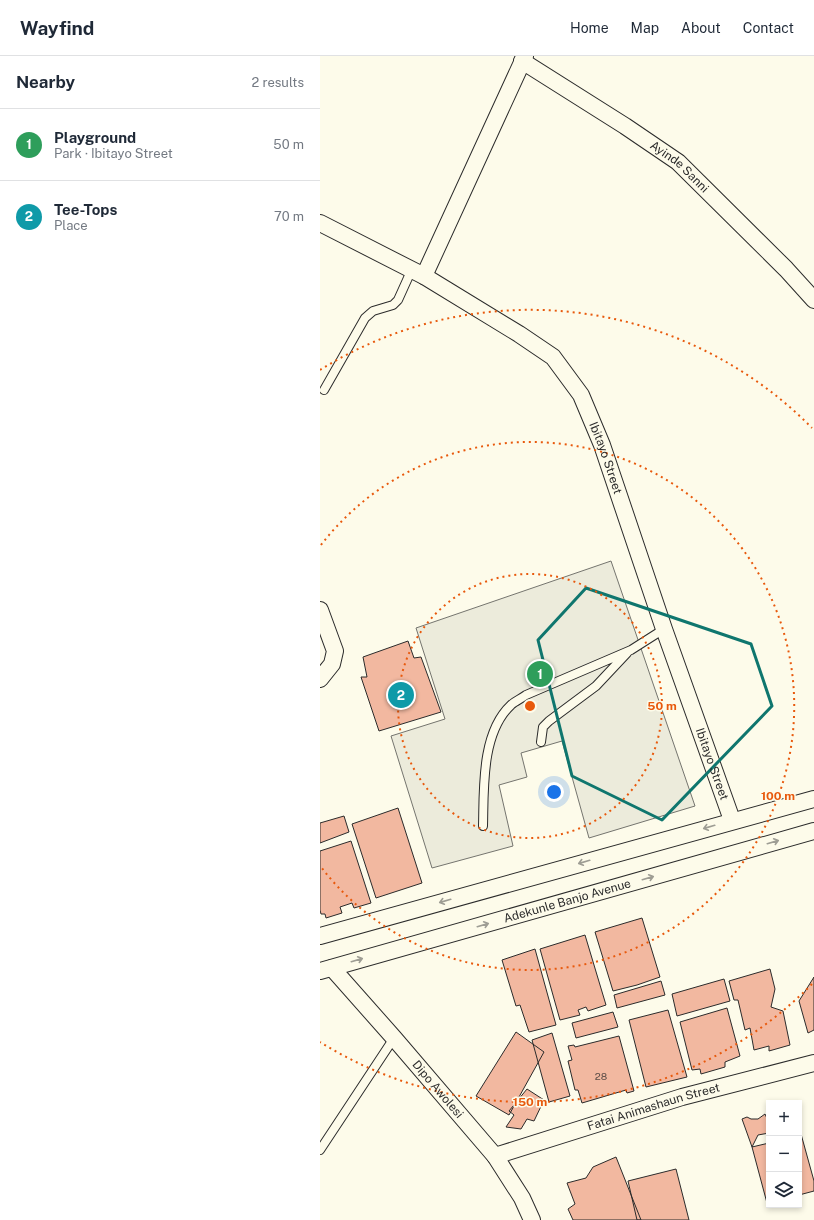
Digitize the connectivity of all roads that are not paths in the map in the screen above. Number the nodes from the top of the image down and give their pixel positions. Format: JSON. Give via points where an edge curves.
{"nodes":[{"id":1,"x":523,"y":59,"type":"edge"},
{"id":2,"x":320,"y":223,"type":"edge"},
{"id":3,"x":418,"y":273,"type":"junction"},
{"id":4,"x":814,"y":300,"type":"edge"},
{"id":5,"x":324,"y":390,"type":"dead end"},
{"id":6,"x":320,"y":610,"type":"edge"},
{"id":7,"x":664,"y":629,"type":"junction"},
{"id":8,"x":631,"y":650,"type":"junction"},
{"id":9,"x":320,"y":679,"type":"edge"},
{"id":10,"x":541,"y":742,"type":"dead end"},
{"id":11,"x":814,"y":799,"type":"edge"},
{"id":12,"x":732,"y":820,"type":"junction"},
{"id":13,"x":483,"y":826,"type":"dead end"},
{"id":14,"x":814,"y":831,"type":"edge"},
{"id":15,"x":320,"y":936,"type":"edge"},
{"id":16,"x":326,"y":969,"type":"edge"},
{"id":17,"x":394,"y":1038,"type":"junction"},
{"id":18,"x":814,"y":1063,"type":"edge"},
{"id":19,"x":320,"y":1150,"type":"edge"},
{"id":20,"x":495,"y":1156,"type":"junction"},
{"id":21,"x":532,"y":1220,"type":"edge"}],
"edges":[{"from":1,"to":3,"type":"street"},
{"from":1,"to":4,"type":"street","name":"Ayinde Sanni","via":[[678,162]]},
{"from":2,"to":3,"type":"street","name":"Ibitayo Street"},
{"from":3,"to":5,"type":"lane","via":[[393,305],[373,311],[365,318]]},
{"from":3,"to":7,"type":"street","name":"Ibitayo Street","via":[[553,357],[581,395],[602,445]]},
{"from":6,"to":9,"type":"street","via":[[335,651],[332,664]]},
{"from":7,"to":8,"type":"lane"},
{"from":7,"to":12,"type":"street","name":"Ibitayo Street"},
{"from":8,"to":10,"type":"lane","via":[[596,686],[549,720],[543,727]]},
{"from":8,"to":13,"type":"lane","via":[[526,695],[502,715],[486,756]]},
{"from":11,"to":12,"type":"street"},
{"from":12,"to":15,"type":"street","one_way":true},
{"from":16,"to":14,"type":"street","name":"Adekunle Banjo Avenue","one_way":true},
{"from":16,"to":17,"type":"street","name":"Dipo Awolesi"},
{"from":17,"to":19,"type":"lane"},
{"from":17,"to":20,"type":"street","name":"Dipo Awolesi"},
{"from":18,"to":20,"type":"street","name":"Fatai Animashaun Street","via":[[682,1097]]},
{"from":20,"to":21,"type":"street","name":"Dipo Awolesi","via":[[522,1198]]}]}
